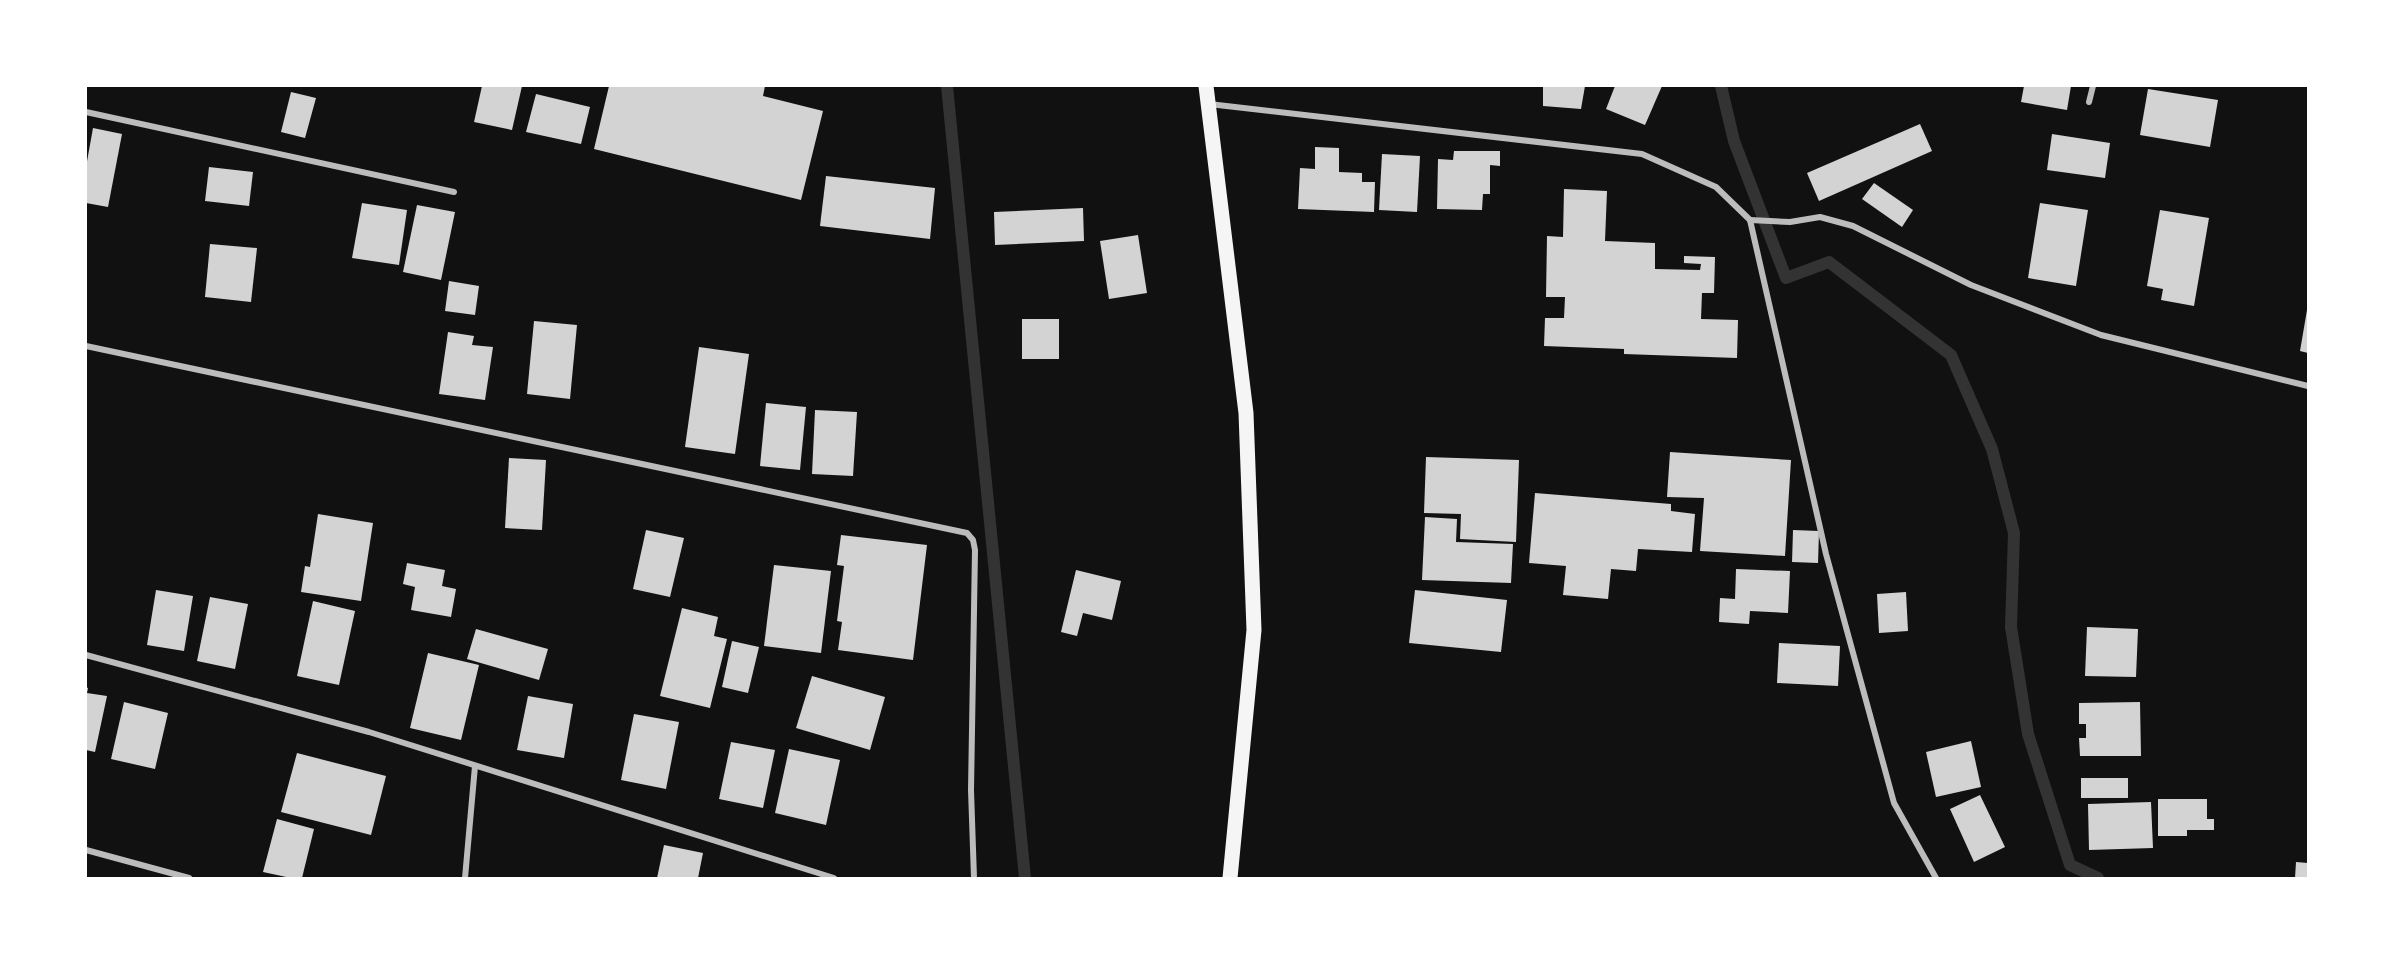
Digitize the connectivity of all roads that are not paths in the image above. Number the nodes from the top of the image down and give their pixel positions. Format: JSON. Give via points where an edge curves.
{"nodes":[{"id":1,"x":1206,"y":86,"type":"edge"},
{"id":2,"x":2093,"y":86,"type":"edge"},
{"id":3,"x":2089,"y":102,"type":"dead end"},
{"id":4,"x":1209,"y":104,"type":"junction"},
{"id":5,"x":86,"y":112,"type":"edge"},
{"id":6,"x":454,"y":192,"type":"dead end"},
{"id":7,"x":1750,"y":220,"type":"junction"},
{"id":8,"x":86,"y":346,"type":"edge"},
{"id":9,"x":2308,"y":386,"type":"edge"},
{"id":10,"x":86,"y":655,"type":"edge"},
{"id":11,"x":475,"y":766,"type":"junction"},
{"id":12,"x":86,"y":850,"type":"edge"},
{"id":13,"x":189,"y":879,"type":"edge"},
{"id":14,"x":465,"y":879,"type":"edge"},
{"id":15,"x":834,"y":879,"type":"edge"},
{"id":16,"x":974,"y":879,"type":"edge"},
{"id":17,"x":1230,"y":879,"type":"edge"},
{"id":18,"x":1936,"y":879,"type":"edge"}],
"edges":[{"from":1,"to":4,"type":"main road"},
{"from":2,"to":3,"type":"street"},
{"from":4,"to":7,"type":"street","via":[[1642,154],[1716,187]]},
{"from":4,"to":17,"type":"main road","via":[[1246,413],[1254,630]]},
{"from":5,"to":6,"type":"street"},
{"from":7,"to":9,"type":"street","via":[[1790,222],[1820,217],[1853,226],[1971,285],[2101,335]]},
{"from":7,"to":18,"type":"street","via":[[1826,554],[1894,803]]},
{"from":8,"to":16,"type":"street","via":[[967,533],[975,550],[971,790]]},
{"from":10,"to":11,"type":"street","via":[[369,732]]},
{"from":11,"to":14,"type":"street"},
{"from":11,"to":15,"type":"street"},
{"from":12,"to":13,"type":"street"}]}
